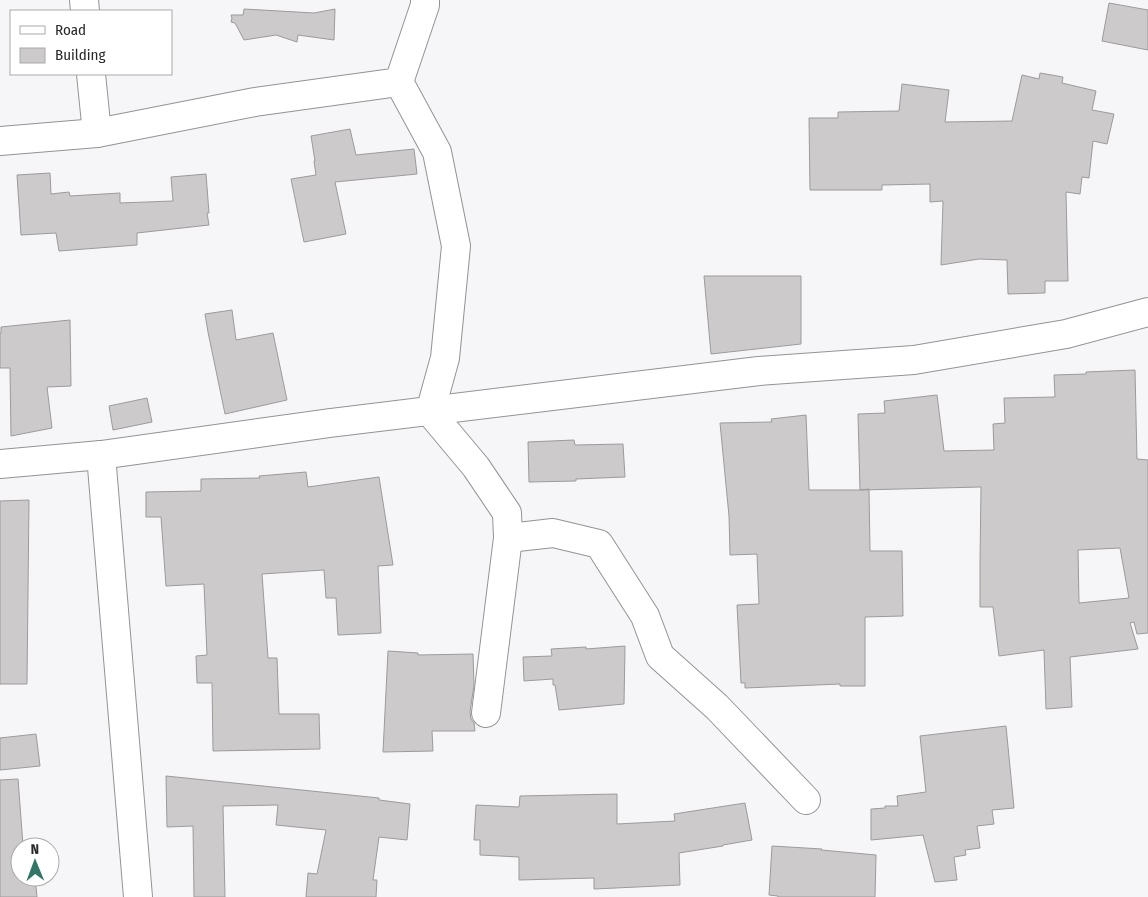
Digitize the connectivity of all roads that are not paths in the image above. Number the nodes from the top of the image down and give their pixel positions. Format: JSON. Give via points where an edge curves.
{"nodes":[{"id":1,"x":425,"y":0,"type":"edge"},
{"id":2,"x":91,"y":75,"type":"edge"},
{"id":3,"x":399,"y":82,"type":"junction"},
{"id":4,"x":98,"y":133,"type":"junction"},
{"id":5,"x":0,"y":141,"type":"edge"},
{"id":6,"x":1148,"y":312,"type":"edge"},
{"id":7,"x":430,"y":412,"type":"junction"},
{"id":8,"x":101,"y":456,"type":"junction"},
{"id":9,"x":0,"y":464,"type":"edge"},
{"id":10,"x":508,"y":538,"type":"junction"},
{"id":11,"x":486,"y":713,"type":"dead end"},
{"id":12,"x":806,"y":800,"type":"dead end"},
{"id":13,"x":138,"y":897,"type":"edge"}],
"edges":[{"from":1,"to":3,"type":"street"},
{"from":2,"to":4,"type":"street"},
{"from":3,"to":4,"type":"street","via":[[255,102]]},
{"from":3,"to":7,"type":"street","via":[[437,152],[456,246],[445,358]]},
{"from":4,"to":5,"type":"street"},
{"from":6,"to":7,"type":"street","via":[[1066,334],[914,360],[759,371]]},
{"from":7,"to":8,"type":"street"},
{"from":7,"to":10,"type":"street","via":[[476,467],[507,513]]},
{"from":8,"to":9,"type":"street"},
{"from":8,"to":13,"type":"street"},
{"from":10,"to":11,"type":"street"},
{"from":10,"to":12,"type":"street","via":[[553,533],[599,544],[645,616],[660,656],[717,707]]}]}
